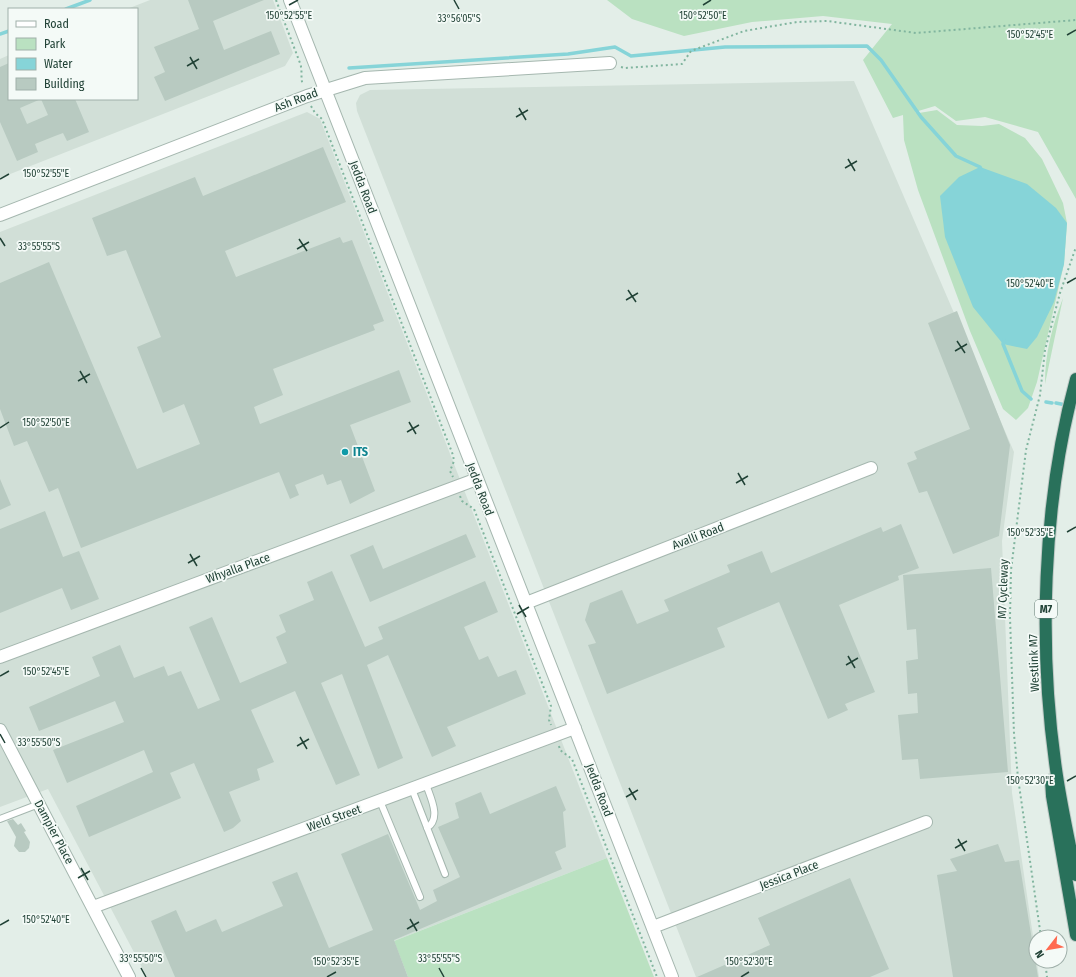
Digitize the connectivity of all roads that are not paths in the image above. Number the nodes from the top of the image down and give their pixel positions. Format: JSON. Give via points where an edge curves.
{"nodes":[{"id":1,"x":290,"y":0,"type":"edge"},
{"id":2,"x":610,"y":63,"type":"road end"},
{"id":3,"x":326,"y":90,"type":"junction"},
{"id":4,"x":0,"y":215,"type":"edge"},
{"id":5,"x":1076,"y":379,"type":"edge"},
{"id":6,"x":870,"y":468,"type":"dead end"},
{"id":7,"x":477,"y":479,"type":"junction"},
{"id":8,"x":526,"y":603,"type":"junction"},
{"id":9,"x":0,"y":657,"type":"edge"},
{"id":10,"x":1050,"y":721,"type":"junction"},
{"id":11,"x":575,"y":728,"type":"junction"},
{"id":12,"x":0,"y":730,"type":"edge"},
{"id":13,"x":426,"y":784,"type":"junction"},
{"id":14,"x":412,"y":789,"type":"junction"},
{"id":15,"x":380,"y":801,"type":"junction"},
{"id":16,"x":39,"y":804,"type":"junction"},
{"id":17,"x":0,"y":819,"type":"edge"},
{"id":18,"x":926,"y":822,"type":"dead end"},
{"id":19,"x":428,"y":828,"type":"junction"},
{"id":20,"x":445,"y":874,"type":"dead end"},
{"id":21,"x":1076,"y":875,"type":"edge"},
{"id":22,"x":420,"y":897,"type":"dead end"},
{"id":23,"x":93,"y":907,"type":"junction"},
{"id":24,"x":653,"y":928,"type":"junction"},
{"id":25,"x":1076,"y":935,"type":"edge"},
{"id":26,"x":129,"y":977,"type":"edge"},
{"id":27,"x":672,"y":977,"type":"edge"}],
"edges":[{"from":1,"to":3,"type":"street","name":"Jedda Road"},
{"from":2,"to":3,"type":"street","name":"Ash Road","via":[[365,78]]},
{"from":3,"to":4,"type":"street","name":"Ash Road"},
{"from":3,"to":7,"type":"street","name":"Jedda Road"},
{"from":5,"to":10,"type":"highway","name":"Westlink M7","number":"M7","via":[[1053,497],[1046,608]]},
{"from":6,"to":8,"type":"street","name":"Avalli Road"},
{"from":7,"to":8,"type":"street","name":"Jedda Road"},
{"from":7,"to":9,"type":"street","name":"Whyalla Place"},
{"from":8,"to":11,"type":"street","name":"Jedda Road"},
{"from":10,"to":21,"type":"highway","name":"Westlink M7","number":"M7","via":[[1057,776]]},
{"from":10,"to":25,"type":"highway","via":[[1052,796]]},
{"from":11,"to":13,"type":"street","name":"Weld Street"},
{"from":11,"to":24,"type":"street","name":"Jedda Road"},
{"from":12,"to":16,"type":"street","name":"Dampier Place"},
{"from":13,"to":14,"type":"street","name":"Weld Street"},
{"from":13,"to":19,"type":"lane","via":[[435,810],[435,819]]},
{"from":14,"to":15,"type":"street","name":"Weld Street"},
{"from":14,"to":19,"type":"lane"},
{"from":15,"to":22,"type":"lane"},
{"from":15,"to":23,"type":"street","name":"Weld Street"},
{"from":16,"to":17,"type":"lane"},
{"from":16,"to":23,"type":"street","name":"Dampier Place"},
{"from":18,"to":24,"type":"street","name":"Jessica Place"},
{"from":19,"to":20,"type":"lane"},
{"from":23,"to":26,"type":"street","name":"Dampier Place"},
{"from":24,"to":27,"type":"street","name":"Jedda Road"}]}
